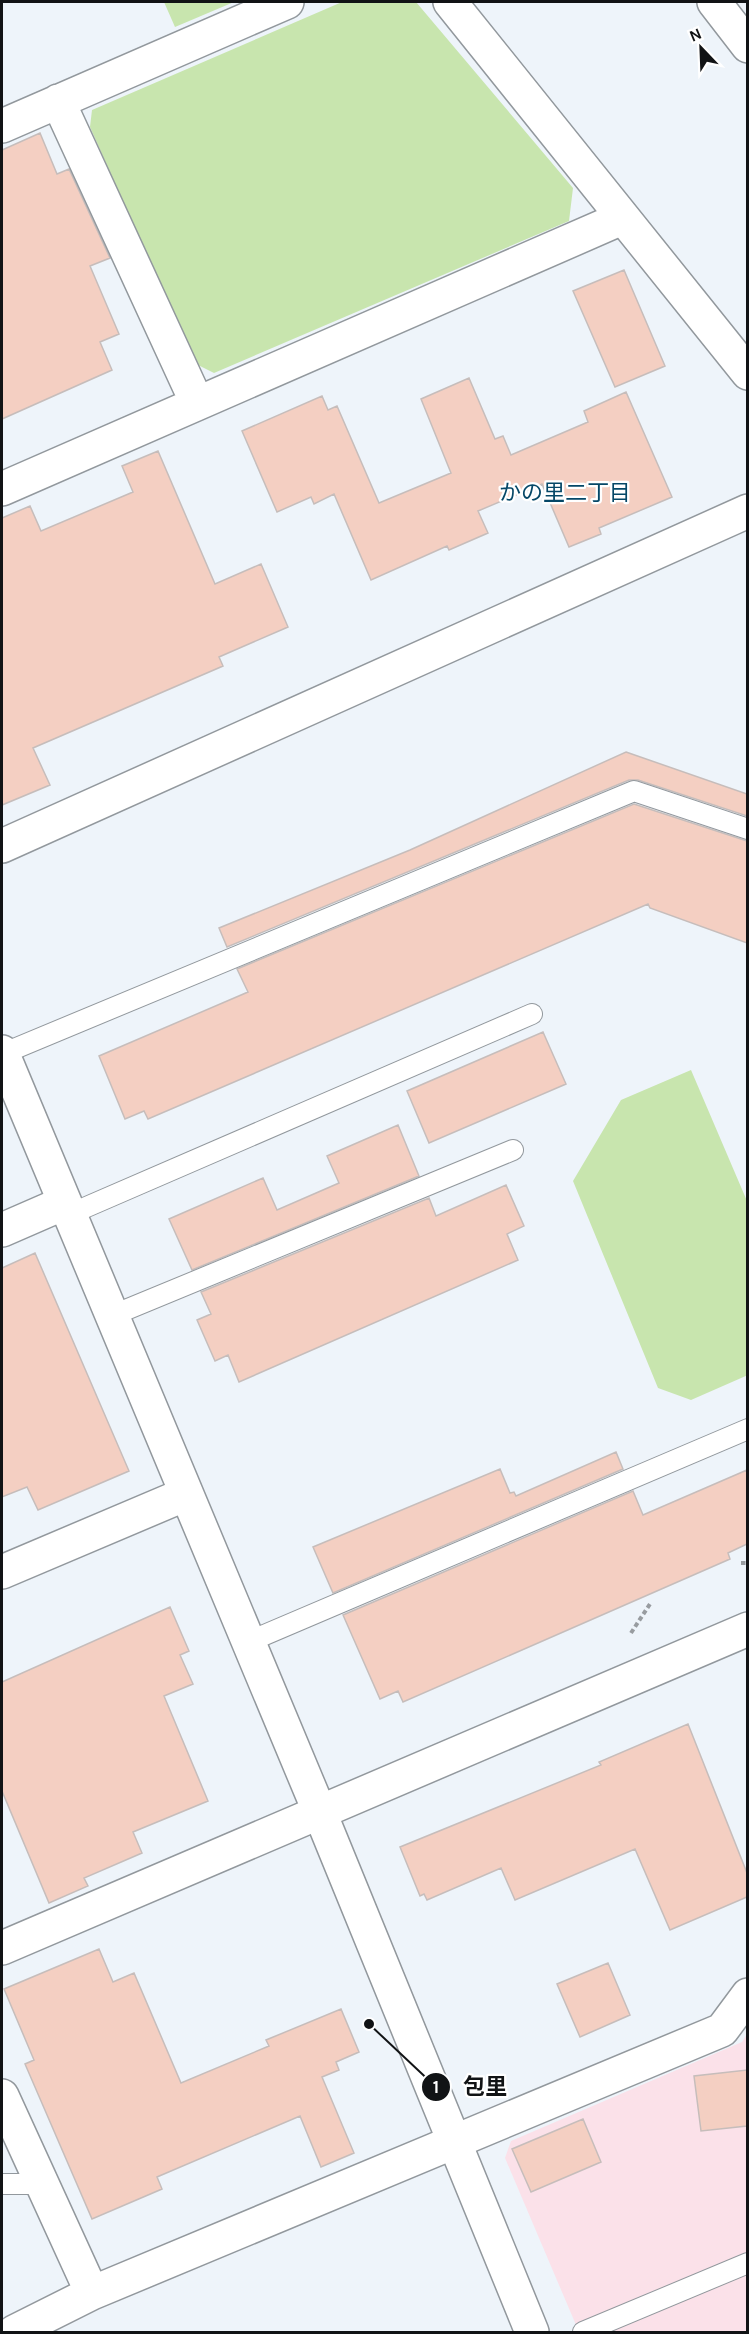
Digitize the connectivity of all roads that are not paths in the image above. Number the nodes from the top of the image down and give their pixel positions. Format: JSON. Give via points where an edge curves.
{"nodes":[{"id":1,"x":287,"y":2,"type":"edge"},
{"id":2,"x":450,"y":2,"type":"edge"},
{"id":3,"x":714,"y":2,"type":"edge"},
{"id":4,"x":747,"y":46,"type":"edge"},
{"id":5,"x":58,"y":101,"type":"junction"},
{"id":6,"x":2,"y":126,"type":"edge"},
{"id":7,"x":622,"y":218,"type":"junction"},
{"id":8,"x":747,"y":373,"type":"edge"},
{"id":9,"x":197,"y":403,"type":"junction"},
{"id":10,"x":2,"y":489,"type":"edge"},
{"id":11,"x":747,"y":511,"type":"edge"},
{"id":12,"x":747,"y":829,"type":"edge"},
{"id":13,"x":2,"y":846,"type":"edge"},
{"id":14,"x":532,"y":1014,"type":"dead end"},
{"id":15,"x":2,"y":1053,"type":"edge"},
{"id":16,"x":513,"y":1150,"type":"dead end"},
{"id":17,"x":66,"y":1209,"type":"junction"},
{"id":18,"x":2,"y":1230,"type":"edge"},
{"id":19,"x":111,"y":1316,"type":"junction"},
{"id":20,"x":747,"y":1429,"type":"edge"},
{"id":21,"x":186,"y":1494,"type":"junction"},
{"id":22,"x":2,"y":1572,"type":"edge"},
{"id":23,"x":747,"y":1629,"type":"edge"},
{"id":24,"x":248,"y":1642,"type":"junction"},
{"id":25,"x":320,"y":1813,"type":"junction"},
{"id":26,"x":2,"y":1948,"type":"edge"},
{"id":27,"x":747,"y":1995,"type":"edge"},
{"id":28,"x":2,"y":2096,"type":"edge"},
{"id":29,"x":453,"y":2141,"type":"junction"},
{"id":30,"x":2,"y":2184,"type":"edge"},
{"id":31,"x":42,"y":2184,"type":"junction"},
{"id":32,"x":747,"y":2263,"type":"edge"},
{"id":33,"x":92,"y":2293,"type":"junction"},
{"id":34,"x":14,"y":2332,"type":"edge"},
{"id":35,"x":532,"y":2332,"type":"edge"},
{"id":36,"x":583,"y":2332,"type":"edge"}],
"edges":[{"from":1,"to":5,"type":"street"},
{"from":2,"to":7,"type":"street"},
{"from":3,"to":4,"type":"street"},
{"from":5,"to":6,"type":"street"},
{"from":5,"to":9,"type":"street"},
{"from":7,"to":8,"type":"street"},
{"from":7,"to":9,"type":"street"},
{"from":9,"to":10,"type":"street"},
{"from":11,"to":13,"type":"street"},
{"from":12,"to":15,"type":"lane","via":[[634,791]]},
{"from":14,"to":17,"type":"lane"},
{"from":15,"to":17,"type":"street"},
{"from":16,"to":19,"type":"lane"},
{"from":17,"to":18,"type":"street"},
{"from":17,"to":19,"type":"street"},
{"from":19,"to":21,"type":"street"},
{"from":20,"to":24,"type":"lane"},
{"from":21,"to":22,"type":"street"},
{"from":21,"to":24,"type":"street"},
{"from":23,"to":25,"type":"street"},
{"from":24,"to":25,"type":"street"},
{"from":25,"to":26,"type":"street"},
{"from":25,"to":29,"type":"street"},
{"from":27,"to":29,"type":"street","via":[[722,2030]]},
{"from":28,"to":31,"type":"street"},
{"from":29,"to":33,"type":"street"},
{"from":29,"to":35,"type":"street"},
{"from":30,"to":31,"type":"lane"},
{"from":31,"to":33,"type":"street"},
{"from":32,"to":36,"type":"lane"},
{"from":33,"to":34,"type":"street"}]}
